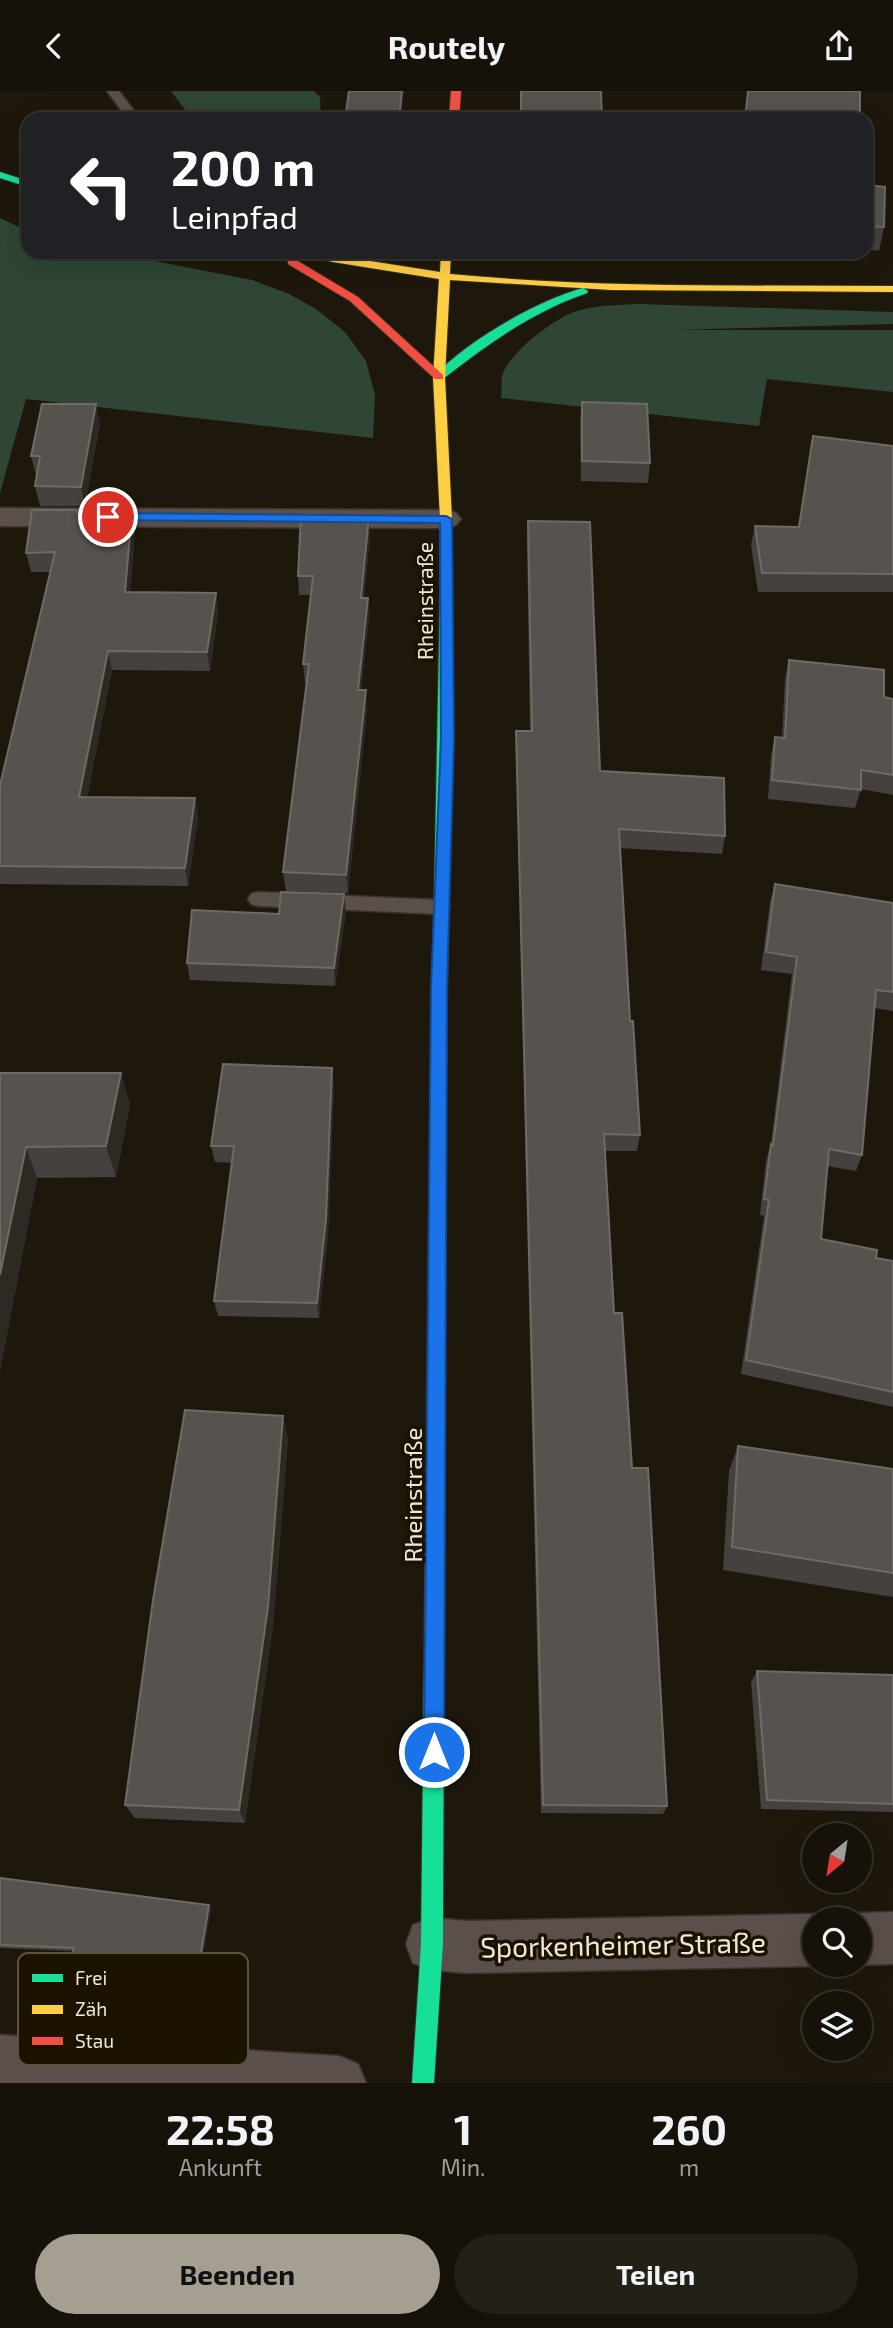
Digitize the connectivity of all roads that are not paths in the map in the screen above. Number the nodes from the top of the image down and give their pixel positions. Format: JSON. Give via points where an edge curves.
{"nodes":[{"id":1,"x":113,"y":91,"type":"edge"},
{"id":2,"x":456,"y":91,"type":"edge"},
{"id":3,"x":129,"y":112,"type":"edge"},
{"id":4,"x":454,"y":112,"type":"edge"},
{"id":5,"x":0,"y":175,"type":"edge"},
{"id":6,"x":21,"y":182,"type":"edge"},
{"id":7,"x":286,"y":259,"type":"edge"},
{"id":8,"x":334,"y":259,"type":"edge"},
{"id":9,"x":446,"y":259,"type":"edge"},
{"id":10,"x":647,"y":272,"type":"dead end"},
{"id":11,"x":445,"y":275,"type":"junction"},
{"id":12,"x":603,"y":286,"type":"junction"},
{"id":13,"x":769,"y":288,"type":"junction"},
{"id":14,"x":893,"y":289,"type":"edge"},
{"id":15,"x":439,"y":377,"type":"junction"},
{"id":16,"x":0,"y":517,"type":"edge"},
{"id":17,"x":446,"y":519,"type":"junction"},
{"id":18,"x":258,"y":899,"type":"dead end"},
{"id":19,"x":440,"y":907,"type":"junction"},
{"id":20,"x":893,"y":1938,"type":"edge"},
{"id":21,"x":872,"y":1939,"type":"edge"},
{"id":22,"x":802,"y":1940,"type":"edge"},
{"id":23,"x":432,"y":1944,"type":"junction"},
{"id":24,"x":0,"y":2062,"type":"edge"},
{"id":25,"x":18,"y":2063,"type":"edge"},
{"id":26,"x":48,"y":2065,"type":"edge"},
{"id":27,"x":339,"y":2083,"type":"edge"},
{"id":28,"x":423,"y":2083,"type":"edge"}],
"edges":[{"from":1,"to":3,"type":"lane"},
{"from":2,"to":4,"type":"street"},
{"from":5,"to":6,"type":"street"},
{"from":7,"to":15,"type":"street","via":[[354,299]]},
{"from":8,"to":11,"type":"street"},
{"from":9,"to":11,"type":"street","name":"Rheinstraße"},
{"from":10,"to":13,"type":"street"},
{"from":11,"to":12,"type":"street"},
{"from":11,"to":15,"type":"street","name":"Rheinstraße"},
{"from":12,"to":13,"type":"street"},
{"from":12,"to":15,"type":"street","via":[[536,309],[494,334]]},
{"from":13,"to":14,"type":"street"},
{"from":15,"to":17,"type":"street","name":"Rheinstraße"},
{"from":16,"to":17,"type":"street"},
{"from":17,"to":19,"type":"street","name":"Rheinstraße","via":[[447,738]]},
{"from":18,"to":19,"type":"lane"},
{"from":19,"to":23,"type":"street","name":"Rheinstraße"},
{"from":20,"to":21,"type":"street"},
{"from":22,"to":23,"type":"street","name":"Sporkenheimer Straße"},
{"from":23,"to":28,"type":"street","name":"Rheinstraße"},
{"from":24,"to":25,"type":"street"},
{"from":26,"to":27,"type":"street"}]}
